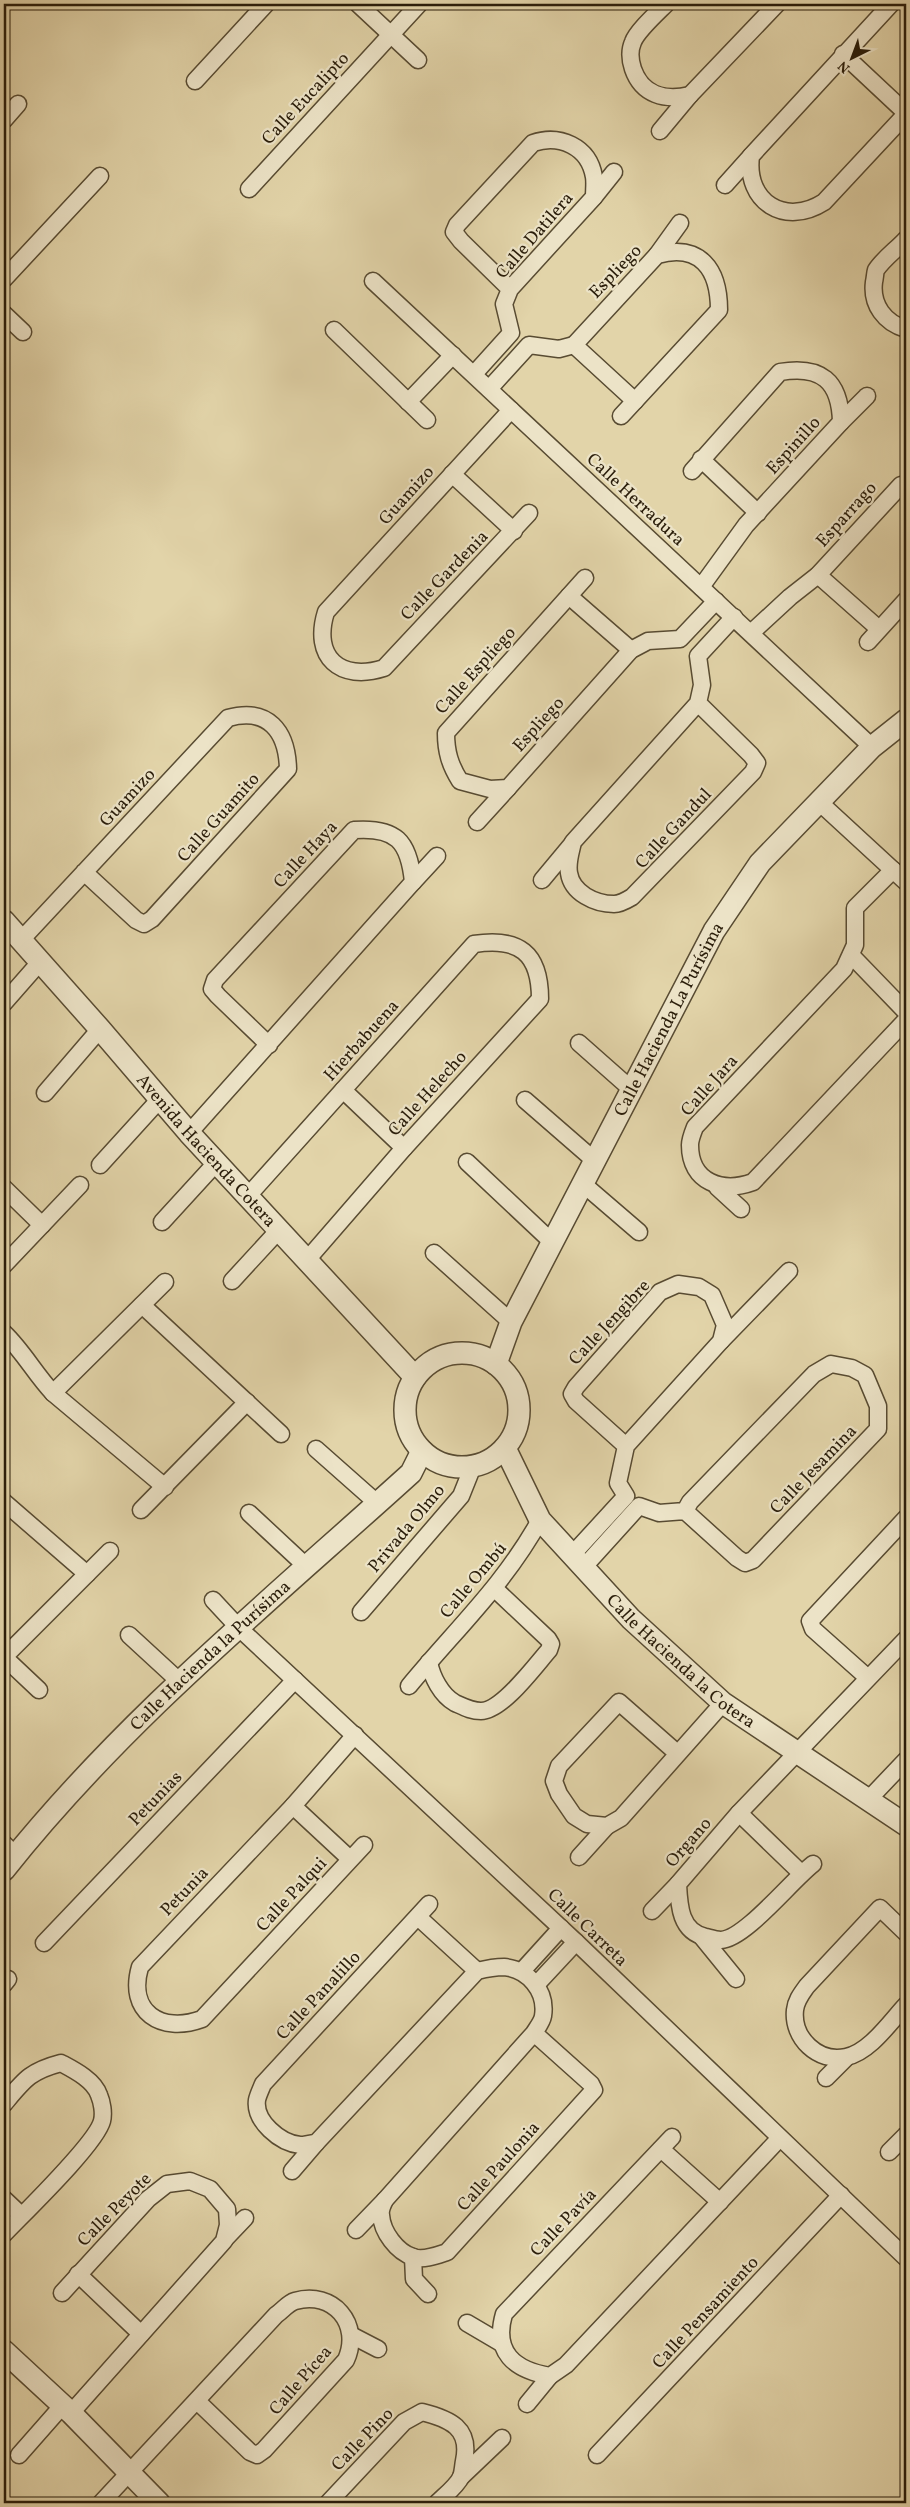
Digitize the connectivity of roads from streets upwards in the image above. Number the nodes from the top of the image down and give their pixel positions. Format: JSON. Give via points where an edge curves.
{"nodes":[{"id":1,"x":266,"y":4,"type":"edge"},
{"id":2,"x":358,"y":4,"type":"edge"},
{"id":3,"x":419,"y":4,"type":"edge"},
{"id":4,"x":666,"y":4,"type":"edge"},
{"id":5,"x":777,"y":4,"type":"edge"},
{"id":6,"x":892,"y":4,"type":"edge"},
{"id":7,"x":391,"y":34,"type":"junction"},
{"id":8,"x":843,"y":54,"type":"junction"},
{"id":9,"x":418,"y":60,"type":"dead end"},
{"id":10,"x":195,"y":82,"type":"dead end"},
{"id":11,"x":690,"y":95,"type":"junction"},
{"id":12,"x":18,"y":104,"type":"dead end"},
{"id":13,"x":906,"y":114,"type":"edge"},
{"id":14,"x":4,"y":120,"type":"edge"},
{"id":15,"x":660,"y":131,"type":"dead end"},
{"id":16,"x":751,"y":156,"type":"junction"},
{"id":17,"x":614,"y":172,"type":"dead end"},
{"id":18,"x":100,"y":176,"type":"dead end"},
{"id":19,"x":725,"y":184,"type":"dead end"},
{"id":20,"x":248,"y":189,"type":"dead end"},
{"id":21,"x":594,"y":197,"type":"junction"},
{"id":22,"x":680,"y":223,"type":"dead end"},
{"id":23,"x":906,"y":239,"type":"edge"},
{"id":24,"x":656,"y":256,"type":"junction"},
{"id":25,"x":4,"y":279,"type":"edge"},
{"id":26,"x":373,"y":281,"type":"dead end"},
{"id":27,"x":510,"y":289,"type":"junction"},
{"id":28,"x":4,"y":314,"type":"edge"},
{"id":29,"x":906,"y":329,"type":"edge"},
{"id":30,"x":334,"y":330,"type":"dead end"},
{"id":31,"x":23,"y":332,"type":"dead end"},
{"id":32,"x":574,"y":345,"type":"junction"},
{"id":33,"x":453,"y":355,"type":"junction"},
{"id":34,"x":474,"y":374,"type":"junction"},
{"id":35,"x":489,"y":389,"type":"junction"},
{"id":36,"x":868,"y":396,"type":"dead end"},
{"id":37,"x":408,"y":402,"type":"junction"},
{"id":38,"x":635,"y":402,"type":"junction"},
{"id":39,"x":511,"y":410,"type":"junction"},
{"id":40,"x":621,"y":416,"type":"dead end"},
{"id":41,"x":426,"y":420,"type":"dead end"},
{"id":42,"x":841,"y":422,"type":"junction"},
{"id":43,"x":452,"y":474,"type":"junction"},
{"id":44,"x":904,"y":482,"type":"edge"},
{"id":45,"x":529,"y":513,"type":"dead end"},
{"id":46,"x":758,"y":513,"type":"junction"},
{"id":47,"x":514,"y":531,"type":"junction"},
{"id":48,"x":818,"y":575,"type":"junction"},
{"id":49,"x":585,"y":578,"type":"dead end"},
{"id":50,"x":701,"y":587,"type":"junction"},
{"id":51,"x":569,"y":596,"type":"junction"},
{"id":52,"x":906,"y":600,"type":"edge"},
{"id":53,"x":716,"y":601,"type":"junction"},
{"id":54,"x":734,"y":618,"type":"junction"},
{"id":55,"x":879,"y":629,"type":"junction"},
{"id":56,"x":751,"y":634,"type":"junction"},
{"id":57,"x":868,"y":642,"type":"dead end"},
{"id":58,"x":631,"y":650,"type":"junction"},
{"id":59,"x":332,"y":662,"type":"joint"},
{"id":60,"x":698,"y":703,"type":"junction"},
{"id":61,"x":906,"y":720,"type":"edge"},
{"id":62,"x":274,"y":726,"type":"joint"},
{"id":63,"x":872,"y":747,"type":"junction"},
{"id":64,"x":508,"y":788,"type":"junction"},
{"id":65,"x":818,"y":801,"type":"junction"},
{"id":66,"x":477,"y":822,"type":"dead end"},
{"id":67,"x":573,"y":842,"type":"junction"},
{"id":68,"x":437,"y":856,"type":"dead end"},
{"id":69,"x":893,"y":870,"type":"junction"},
{"id":70,"x":84,"y":872,"type":"junction"},
{"id":71,"x":542,"y":880,"type":"dead end"},
{"id":72,"x":413,"y":882,"type":"junction"},
{"id":73,"x":906,"y":882,"type":"edge"},
{"id":74,"x":4,"y":921,"type":"edge"},
{"id":75,"x":21,"y":940,"type":"junction"},
{"id":76,"x":518,"y":947,"type":"joint"},
{"id":77,"x":851,"y":955,"type":"junction"},
{"id":78,"x":40,"y":962,"type":"junction"},
{"id":79,"x":4,"y":1003,"type":"edge"},
{"id":80,"x":906,"y":1012,"type":"edge"},
{"id":81,"x":906,"y":1020,"type":"edge"},
{"id":82,"x":100,"y":1029,"type":"junction"},
{"id":83,"x":579,"y":1043,"type":"dead end"},
{"id":84,"x":269,"y":1045,"type":"junction"},
{"id":85,"x":631,"y":1089,"type":"junction"},
{"id":86,"x":343,"y":1090,"type":"junction"},
{"id":87,"x":45,"y":1093,"type":"dead end"},
{"id":88,"x":160,"y":1099,"type":"junction"},
{"id":89,"x":525,"y":1100,"type":"dead end"},
{"id":90,"x":189,"y":1133,"type":"junction"},
{"id":91,"x":404,"y":1148,"type":"junction"},
{"id":92,"x":594,"y":1160,"type":"junction"},
{"id":93,"x":467,"y":1162,"type":"dead end"},
{"id":94,"x":216,"y":1163,"type":"junction"},
{"id":95,"x":100,"y":1165,"type":"dead end"},
{"id":96,"x":80,"y":1184,"type":"dead end"},
{"id":97,"x":582,"y":1184,"type":"junction"},
{"id":98,"x":716,"y":1187,"type":"junction"},
{"id":99,"x":4,"y":1188,"type":"edge"},
{"id":100,"x":247,"y":1197,"type":"junction"},
{"id":101,"x":741,"y":1209,"type":"dead end"},
{"id":102,"x":162,"y":1222,"type":"dead end"},
{"id":103,"x":42,"y":1225,"type":"junction"},
{"id":104,"x":278,"y":1231,"type":"junction"},
{"id":105,"x":639,"y":1232,"type":"dead end"},
{"id":106,"x":552,"y":1242,"type":"junction"},
{"id":107,"x":434,"y":1253,"type":"dead end"},
{"id":108,"x":306,"y":1261,"type":"junction"},
{"id":109,"x":4,"y":1265,"type":"edge"},
{"id":110,"x":789,"y":1271,"type":"dead end"},
{"id":111,"x":232,"y":1280,"type":"dead end"},
{"id":112,"x":166,"y":1282,"type":"dead end"},
{"id":113,"x":142,"y":1305,"type":"junction"},
{"id":114,"x":511,"y":1322,"type":"junction"},
{"id":115,"x":4,"y":1333,"type":"edge"},
{"id":116,"x":721,"y":1341,"type":"junction"},
{"id":117,"x":496,"y":1364,"type":"junction"},
{"id":118,"x":415,"y":1377,"type":"junction"},
{"id":119,"x":53,"y":1393,"type":"junction"},
{"id":120,"x":248,"y":1402,"type":"junction"},
{"id":121,"x":281,"y":1434,"type":"dead end"},
{"id":122,"x":626,"y":1446,"type":"junction"},
{"id":123,"x":505,"y":1448,"type":"junction"},
{"id":124,"x":316,"y":1449,"type":"dead end"},
{"id":125,"x":422,"y":1451,"type":"junction"},
{"id":126,"x":473,"y":1466,"type":"junction"},
{"id":127,"x":165,"y":1487,"type":"junction"},
{"id":128,"x":4,"y":1502,"type":"edge"},
{"id":129,"x":377,"y":1503,"type":"junction"},
{"id":130,"x":142,"y":1510,"type":"dead end"},
{"id":131,"x":685,"y":1511,"type":"junction"},
{"id":132,"x":249,"y":1513,"type":"dead end"},
{"id":133,"x":906,"y":1518,"type":"edge"},
{"id":134,"x":540,"y":1520,"type":"junction"},
{"id":135,"x":110,"y":1551,"type":"dead end"},
{"id":136,"x":577,"y":1562,"type":"junction"},
{"id":137,"x":307,"y":1567,"type":"junction"},
{"id":138,"x":87,"y":1574,"type":"junction"},
{"id":139,"x":495,"y":1589,"type":"junction"},
{"id":140,"x":213,"y":1600,"type":"dead end"},
{"id":141,"x":361,"y":1612,"type":"dead end"},
{"id":142,"x":239,"y":1628,"type":"junction"},
{"id":143,"x":129,"y":1635,"type":"dead end"},
{"id":144,"x":906,"y":1639,"type":"edge"},
{"id":145,"x":429,"y":1662,"type":"junction"},
{"id":146,"x":868,"y":1678,"type":"junction"},
{"id":147,"x":295,"y":1680,"type":"junction"},
{"id":148,"x":179,"y":1682,"type":"junction"},
{"id":149,"x":409,"y":1686,"type":"dead end"},
{"id":150,"x":39,"y":1690,"type":"dead end"},
{"id":151,"x":723,"y":1703,"type":"junction"},
{"id":152,"x":355,"y":1735,"type":"junction"},
{"id":153,"x":677,"y":1753,"type":"junction"},
{"id":154,"x":798,"y":1753,"type":"junction"},
{"id":155,"x":906,"y":1760,"type":"edge"},
{"id":156,"x":868,"y":1800,"type":"junction"},
{"id":157,"x":293,"y":1806,"type":"junction"},
{"id":158,"x":739,"y":1813,"type":"junction"},
{"id":159,"x":906,"y":1825,"type":"edge"},
{"id":160,"x":607,"y":1826,"type":"junction"},
{"id":161,"x":364,"y":1845,"type":"dead end"},
{"id":162,"x":8,"y":1856,"type":"edge"},
{"id":163,"x":579,"y":1857,"type":"dead end"},
{"id":164,"x":350,"y":1859,"type":"junction"},
{"id":165,"x":678,"y":1884,"type":"junction"},
{"id":166,"x":430,"y":1904,"type":"dead end"},
{"id":167,"x":652,"y":1912,"type":"dead end"},
{"id":168,"x":418,"y":1917,"type":"junction"},
{"id":169,"x":561,"y":1928,"type":"junction"},
{"id":170,"x":695,"y":1932,"type":"junction"},
{"id":171,"x":906,"y":1933,"type":"edge"},
{"id":172,"x":576,"y":1942,"type":"junction"},
{"id":173,"x":44,"y":1943,"type":"dead end"},
{"id":174,"x":477,"y":1970,"type":"junction"},
{"id":175,"x":529,"y":1978,"type":"junction"},
{"id":176,"x":736,"y":1979,"type":"dead end"},
{"id":177,"x":906,"y":2005,"type":"edge"},
{"id":178,"x":148,"y":2016,"type":"joint"},
{"id":179,"x":534,"y":2033,"type":"junction"},
{"id":180,"x":846,"y":2058,"type":"junction"},
{"id":181,"x":826,"y":2078,"type":"dead end"},
{"id":182,"x":4,"y":2104,"type":"edge"},
{"id":183,"x":906,"y":2135,"type":"edge"},
{"id":184,"x":780,"y":2139,"type":"junction"},
{"id":185,"x":316,"y":2143,"type":"junction"},
{"id":186,"x":889,"y":2152,"type":"dead end"},
{"id":187,"x":292,"y":2171,"type":"dead end"},
{"id":188,"x":841,"y":2196,"type":"junction"},
{"id":189,"x":4,"y":2199,"type":"edge"},
{"id":190,"x":385,"y":2200,"type":"junction"},
{"id":191,"x":720,"y":2202,"type":"junction"},
{"id":192,"x":21,"y":2216,"type":"junction"},
{"id":193,"x":244,"y":2218,"type":"dead end"},
{"id":194,"x":356,"y":2230,"type":"dead end"},
{"id":195,"x":4,"y":2234,"type":"edge"},
{"id":196,"x":224,"y":2240,"type":"junction"},
{"id":197,"x":413,"y":2257,"type":"junction"},
{"id":198,"x":906,"y":2258,"type":"edge"},
{"id":199,"x":78,"y":2274,"type":"junction"},
{"id":200,"x":62,"y":2293,"type":"dead end"},
{"id":201,"x":428,"y":2294,"type":"dead end"},
{"id":202,"x":468,"y":2323,"type":"dead end"},
{"id":203,"x":141,"y":2334,"type":"junction"},
{"id":204,"x":352,"y":2335,"type":"junction"},
{"id":205,"x":501,"y":2343,"type":"junction"},
{"id":206,"x":378,"y":2349,"type":"dead end"},
{"id":207,"x":4,"y":2351,"type":"edge"},
{"id":208,"x":550,"y":2376,"type":"junction"},
{"id":209,"x":197,"y":2401,"type":"junction"},
{"id":210,"x":527,"y":2404,"type":"dead end"},
{"id":211,"x":67,"y":2409,"type":"junction"},
{"id":212,"x":502,"y":2438,"type":"dead end"},
{"id":213,"x":19,"y":2455,"type":"dead end"},
{"id":214,"x":597,"y":2455,"type":"dead end"},
{"id":215,"x":128,"y":2472,"type":"junction"},
{"id":216,"x":461,"y":2478,"type":"junction"},
{"id":217,"x":101,"y":2503,"type":"edge"},
{"id":218,"x":158,"y":2503,"type":"edge"},
{"id":219,"x":328,"y":2503,"type":"edge"},
{"id":220,"x":437,"y":2503,"type":"edge"}],
"edges":[{"from":1,"to":10,"type":"street"},
{"from":2,"to":7,"type":"street"},
{"from":3,"to":7,"type":"street","name":"Calle Eucalipto"},
{"from":4,"to":11,"type":"street","via":[[633,41],[630,61],[641,84],[656,95],[676,98]]},
{"from":5,"to":11,"type":"street"},
{"from":6,"to":8,"type":"street"},
{"from":7,"to":9,"type":"street"},
{"from":7,"to":20,"type":"street","name":"Calle Eucalipto"},
{"from":8,"to":13,"type":"street"},
{"from":8,"to":16,"type":"street"},
{"from":11,"to":15,"type":"street"},
{"from":12,"to":14,"type":"street"},
{"from":13,"to":16,"type":"street","via":[[824,202],[813,209],[776,209],[761,198],[749,171]]},
{"from":16,"to":19,"type":"street"},
{"from":17,"to":21,"type":"street","name":"Calle Datilera"},
{"from":18,"to":25,"type":"street"},
{"from":21,"to":27,"type":"street","name":"Calle Datilera"},
{"from":21,"to":27,"type":"street","name":"Calle Datilera","via":[[594,176],[589,162],[572,145],[546,138],[533,143],[457,225],[454,232],[461,241]]},
{"from":22,"to":24,"type":"street"},
{"from":23,"to":29,"type":"street","via":[[876,271],[873,292],[883,315]]},
{"from":24,"to":32,"type":"street","name":"Espliego"},
{"from":24,"to":38,"type":"street","name":"Espliego","via":[[672,251],[697,258],[714,275],[719,289],[719,310]]},
{"from":26,"to":33,"type":"street","name":"Calle Herradura"},
{"from":27,"to":34,"type":"street","name":"Calle Datilera","via":[[504,304],[511,333]]},
{"from":28,"to":31,"type":"street"},
{"from":30,"to":37,"type":"street"},
{"from":32,"to":35,"type":"street","via":[[559,349],[529,346]]},
{"from":32,"to":38,"type":"street"},
{"from":33,"to":34,"type":"street","name":"Calle Herradura"},
{"from":33,"to":37,"type":"street"},
{"from":34,"to":35,"type":"street","name":"Calle Herradura"},
{"from":35,"to":39,"type":"street","name":"Calle Herradura"},
{"from":36,"to":42,"type":"street"},
{"from":37,"to":41,"type":"street"},
{"from":38,"to":40,"type":"street"},
{"from":39,"to":43,"type":"street","name":"Guamizo"},
{"from":39,"to":50,"type":"street","name":"Calle Herradura"},
{"from":42,"to":46,"type":"street","name":"Espinillo"},
{"from":42,"to":46,"type":"street","name":"Espinillo","via":[[836,390],[820,375],[797,369],[780,372],[696,465]]},
{"from":43,"to":47,"type":"street","name":"Calle Gardenia"},
{"from":43,"to":59,"type":"street","name":"Guamizo","via":[[326,612],[321,627],[322,642]]},
{"from":44,"to":48,"type":"street","name":"Esparrago"},
{"from":45,"to":47,"type":"street"},
{"from":46,"to":50,"type":"street","name":"Espinillo"},
{"from":47,"to":59,"type":"street","name":"Calle Gardenia","via":[[384,668],[368,673],[351,673]]},
{"from":48,"to":55,"type":"street"},
{"from":48,"to":56,"type":"street","name":"Esparrago"},
{"from":49,"to":51,"type":"street","name":"Calle Espliego"},
{"from":50,"to":53,"type":"street","name":"Calle Herradura"},
{"from":51,"to":58,"type":"street"},
{"from":51,"to":64,"type":"street","name":"Calle Espliego","via":[[446,732],[450,765],[460,781],[490,789]]},
{"from":52,"to":55,"type":"street"},
{"from":53,"to":54,"type":"street","name":"Calle Herradura"},
{"from":53,"to":58,"type":"street","via":[[680,639],[648,641]]},
{"from":54,"to":56,"type":"street","name":"Calle Herradura"},
{"from":54,"to":60,"type":"street","via":[[698,656],[702,685]]},
{"from":55,"to":57,"type":"street"},
{"from":56,"to":63,"type":"street","name":"Calle Herradura"},
{"from":58,"to":64,"type":"street","name":"Espliego"},
{"from":60,"to":67,"type":"street"},
{"from":60,"to":67,"type":"street","name":"Calle Gandul","via":[[751,755],[757,763],[753,772],[646,886],[616,904],[594,901],[580,893],[569,875]]},
{"from":61,"to":63,"type":"street","name":"Calle Hacienda La Purísima"},
{"from":62,"to":70,"type":"street","name":"Guamizo","via":[[259,716],[244,714],[228,718]]},
{"from":62,"to":70,"type":"street","name":"Calle Guamito","via":[[284,740],[288,769],[152,919],[144,924],[136,920]]},
{"from":63,"to":65,"type":"street","name":"Calle Hacienda La Purísima"},
{"from":64,"to":66,"type":"street","name":"Espliego"},
{"from":65,"to":69,"type":"street"},
{"from":65,"to":85,"type":"street","name":"Calle Hacienda La Purísima","via":[[760,863],[714,931]]},
{"from":67,"to":71,"type":"street"},
{"from":68,"to":72,"type":"street"},
{"from":69,"to":73,"type":"street"},
{"from":69,"to":77,"type":"street","name":"Calle Jara","via":[[855,908],[855,945]]},
{"from":70,"to":75,"type":"street","name":"Guamizo"},
{"from":72,"to":84,"type":"street"},
{"from":72,"to":84,"type":"street","name":"Calle Haya","via":[[408,852],[400,840],[376,828],[354,830],[215,980],[212,989]]},
{"from":74,"to":75,"type":"street","name":"Avenida Hacienda Cotera"},
{"from":75,"to":78,"type":"street","name":"Avenida Hacienda Cotera"},
{"from":76,"to":86,"type":"street","name":"Hierbabuena","via":[[492,941],[474,944]]},
{"from":76,"to":91,"type":"street","name":"Calle Helecho","via":[[534,964],[540,978],[540,999]]},
{"from":77,"to":80,"type":"street"},
{"from":77,"to":98,"type":"street","name":"Calle Jara","via":[[844,969],[695,1127],[690,1145],[693,1162],[702,1176]]},
{"from":78,"to":79,"type":"street"},
{"from":78,"to":82,"type":"street","name":"Avenida Hacienda Cotera"},
{"from":81,"to":98,"type":"street","via":[[753,1182],[739,1188]]},
{"from":82,"to":87,"type":"street"},
{"from":82,"to":88,"type":"street","name":"Avenida Hacienda Cotera"},
{"from":83,"to":85,"type":"street"},
{"from":84,"to":90,"type":"street"},
{"from":85,"to":92,"type":"street","name":"Calle Hacienda La Purísima"},
{"from":86,"to":91,"type":"street"},
{"from":86,"to":100,"type":"street","name":"Hierbabuena"},
{"from":88,"to":90,"type":"street","name":"Avenida Hacienda Cotera"},
{"from":88,"to":95,"type":"street"},
{"from":89,"to":92,"type":"street"},
{"from":90,"to":94,"type":"street","name":"Avenida Hacienda Cotera"},
{"from":91,"to":108,"type":"street","name":"Calle Helecho"},
{"from":92,"to":97,"type":"street","name":"Calle Hacienda La Purísima"},
{"from":93,"to":106,"type":"street"},
{"from":94,"to":100,"type":"street","name":"Avenida Hacienda Cotera"},
{"from":94,"to":102,"type":"street"},
{"from":96,"to":103,"type":"street"},
{"from":97,"to":105,"type":"street"},
{"from":97,"to":106,"type":"street","name":"Calle Hacienda La Purísima"},
{"from":98,"to":101,"type":"street","name":"Calle Jara"},
{"from":99,"to":103,"type":"street"},
{"from":100,"to":104,"type":"street","name":"Avenida Hacienda Cotera"},
{"from":103,"to":109,"type":"street"},
{"from":104,"to":108,"type":"street","name":"Avenida Hacienda Cotera"},
{"from":104,"to":111,"type":"street"},
{"from":106,"to":114,"type":"street","name":"Calle Hacienda La Purísima"},
{"from":107,"to":114,"type":"street"},
{"from":108,"to":118,"type":"street","name":"Avenida Hacienda Cotera"},
{"from":110,"to":116,"type":"street"},
{"from":112,"to":113,"type":"street"},
{"from":113,"to":119,"type":"street"},
{"from":113,"to":120,"type":"street"},
{"from":114,"to":117,"type":"street","name":"Calle Hacienda La Purísima"},
{"from":115,"to":119,"type":"street","via":[[23,1352]]},
{"from":116,"to":122,"type":"street"},
{"from":116,"to":122,"type":"street","name":"Calle Jengibre","via":[[724,1325],[712,1295],[699,1287],[678,1284],[660,1292],[572,1394]]},
{"from":117,"to":118,"type":"street","via":[[480,1355],[462,1352],[444,1355]]},
{"from":117,"to":123,"type":"street","via":[[507,1374],[519,1404],[519,1420]]},
{"from":118,"to":125,"type":"street","via":[[406,1395],[405,1415],[410,1434]]},
{"from":119,"to":127,"type":"street"},
{"from":120,"to":121,"type":"street"},
{"from":120,"to":127,"type":"street"},
{"from":122,"to":136,"type":"street","via":[[618,1483],[626,1496]]},
{"from":123,"to":126,"type":"street","via":[[491,1460]]},
{"from":123,"to":134,"type":"street","name":"Calle Hacienda la Cotera"},
{"from":124,"to":129,"type":"street"},
{"from":125,"to":126,"type":"street","via":[[437,1462],[455,1467]]},
{"from":125,"to":129,"type":"street","name":"Calle Hacienda la Purísima","via":[[411,1473]]},
{"from":126,"to":141,"type":"street","name":"Privada Olmo","via":[[460,1496]]},
{"from":127,"to":130,"type":"street"},
{"from":128,"to":138,"type":"street"},
{"from":129,"to":137,"type":"street","name":"Calle Hacienda la Purísima"},
{"from":131,"to":131,"type":"street","name":"Calle Jesamina","via":[[690,1502],[814,1374],[831,1364],[866,1375],[878,1406],[878,1429],[753,1560],[746,1563],[737,1558]]},
{"from":131,"to":136,"type":"street","via":[[659,1513],[639,1506]]},
{"from":132,"to":137,"type":"street"},
{"from":133,"to":146,"type":"street","via":[[810,1621],[813,1629]]},
{"from":134,"to":136,"type":"street","name":"Calle Hacienda la Cotera"},
{"from":134,"to":139,"type":"street","name":"Calle Ombú","via":[[522,1553]]},
{"from":135,"to":138,"type":"street"},
{"from":136,"to":151,"type":"street","name":"Calle Hacienda la Cotera","via":[[631,1619]]},
{"from":137,"to":142,"type":"street","name":"Calle Hacienda la Purísima"},
{"from":138,"to":150,"type":"street","via":[[4,1657]]},
{"from":139,"to":145,"type":"street","name":"Calle Ombú"},
{"from":139,"to":145,"type":"street","via":[[548,1639],[550,1650],[498,1705],[483,1711],[468,1710],[449,1699],[432,1676]]},
{"from":140,"to":142,"type":"street","name":"Calle Carreta"},
{"from":142,"to":147,"type":"street","name":"Calle Carreta"},
{"from":142,"to":148,"type":"street","name":"Calle Hacienda la Purísima"},
{"from":143,"to":148,"type":"street"},
{"from":144,"to":146,"type":"street","name":"Organo"},
{"from":145,"to":149,"type":"street","name":"Calle Ombú"},
{"from":146,"to":154,"type":"street","name":"Organo"},
{"from":147,"to":152,"type":"street","name":"Calle Carreta"},
{"from":147,"to":173,"type":"street","name":"Petunias"},
{"from":148,"to":162,"type":"street","name":"Calle Hacienda la Purísima"},
{"from":151,"to":153,"type":"street"},
{"from":151,"to":154,"type":"street","name":"Calle Hacienda la Cotera"},
{"from":152,"to":157,"type":"street"},
{"from":152,"to":169,"type":"street","name":"Calle Carreta"},
{"from":153,"to":160,"type":"street","via":[[622,1818]]},
{"from":153,"to":160,"type":"street","via":[[619,1702],[559,1766],[554,1781],[558,1794],[574,1816],[587,1824]]},
{"from":154,"to":156,"type":"street","name":"Calle Hacienda la Cotera"},
{"from":154,"to":158,"type":"street","name":"Organo"},
{"from":155,"to":156,"type":"street"},
{"from":156,"to":159,"type":"street","name":"Calle Hacienda la Cotera"},
{"from":157,"to":164,"type":"street","name":"Calle Palqui"},
{"from":157,"to":178,"type":"street","name":"Petunia","via":[[140,1967],[135,1982]]},
{"from":158,"to":165,"type":"street","name":"Organo"},
{"from":158,"to":170,"type":"street","via":[[807,1869],[742,1932],[722,1940]]},
{"from":160,"to":163,"type":"street"},
{"from":161,"to":164,"type":"street"},
{"from":164,"to":178,"type":"street","name":"Calle Palqui","via":[[202,2019],[168,2025]]},
{"from":165,"to":167,"type":"street"},
{"from":165,"to":170,"type":"street","name":"Organo","via":[[680,1911]]},
{"from":166,"to":168,"type":"street","name":"Calle Panalillo"},
{"from":168,"to":174,"type":"street"},
{"from":168,"to":185,"type":"street","name":"Calle Panalillo","via":[[263,2084],[257,2100],[259,2112],[271,2130],[301,2145]]},
{"from":169,"to":172,"type":"street","name":"Calle Carreta"},
{"from":169,"to":175,"type":"street"},
{"from":170,"to":176,"type":"street","name":"Organo"},
{"from":171,"to":180,"type":"street","via":[[880,1908],[799,1997],[795,2009],[800,2036],[819,2054]]},
{"from":172,"to":175,"type":"street"},
{"from":172,"to":184,"type":"street","name":"Calle Carreta"},
{"from":174,"to":175,"type":"street","via":[[503,1967]]},
{"from":174,"to":185,"type":"street"},
{"from":175,"to":179,"type":"street","via":[[542,2000],[543,2017]]},
{"from":177,"to":180,"type":"street","via":[[868,2045]]},
{"from":179,"to":190,"type":"street"},
{"from":179,"to":197,"type":"street","name":"Calle Paulonia","via":[[594,2090],[447,2252],[437,2256]]},
{"from":180,"to":181,"type":"street"},
{"from":182,"to":192,"type":"street","via":[[39,2069],[61,2063],[80,2074],[99,2092],[102,2105],[102,2121],[91,2140]]},
{"from":183,"to":186,"type":"street"},
{"from":184,"to":188,"type":"street","name":"Calle Carreta"},
{"from":184,"to":191,"type":"street"},
{"from":185,"to":187,"type":"street"},
{"from":188,"to":198,"type":"street","name":"Calle Carreta"},
{"from":188,"to":214,"type":"street","name":"Calle Pensamiento"},
{"from":189,"to":192,"type":"street"},
{"from":190,"to":194,"type":"street"},
{"from":190,"to":197,"type":"street","via":[[380,2214],[384,2228],[395,2244]]},
{"from":191,"to":205,"type":"street","name":"Calle Pavía","via":[[667,2143],[504,2314],[500,2328]]},
{"from":191,"to":208,"type":"street","via":[[566,2365]]},
{"from":192,"to":195,"type":"street"},
{"from":193,"to":196,"type":"street"},
{"from":196,"to":199,"type":"street","name":"Calle Peyote","via":[[227,2210],[210,2189],[190,2180],[167,2184],[148,2199]]},
{"from":196,"to":203,"type":"street"},
{"from":197,"to":201,"type":"street","via":[[414,2279]]},
{"from":199,"to":200,"type":"street"},
{"from":199,"to":203,"type":"street","name":"Calle Peyote"},
{"from":202,"to":205,"type":"street"},
{"from":203,"to":211,"type":"street"},
{"from":204,"to":206,"type":"street"},
{"from":204,"to":209,"type":"street","name":"Calle Pícea","via":[[348,2323],[332,2304],[313,2298],[293,2302],[276,2315]]},
{"from":204,"to":209,"type":"street","name":"Calle Pícea","via":[[351,2350],[340,2368],[257,2455]]},
{"from":205,"to":208,"type":"street","via":[[512,2362],[533,2374]]},
{"from":207,"to":211,"type":"street"},
{"from":208,"to":210,"type":"street"},
{"from":209,"to":215,"type":"street","name":"Calle Pícea"},
{"from":211,"to":213,"type":"street"},
{"from":211,"to":215,"type":"street"},
{"from":212,"to":216,"type":"street"},
{"from":215,"to":217,"type":"street","name":"Calle Pícea"},
{"from":215,"to":218,"type":"street"},
{"from":216,"to":219,"type":"street","name":"Calle Pino","via":[[467,2449],[465,2438],[457,2427],[422,2412],[404,2422]]},
{"from":216,"to":220,"type":"street"}]}
